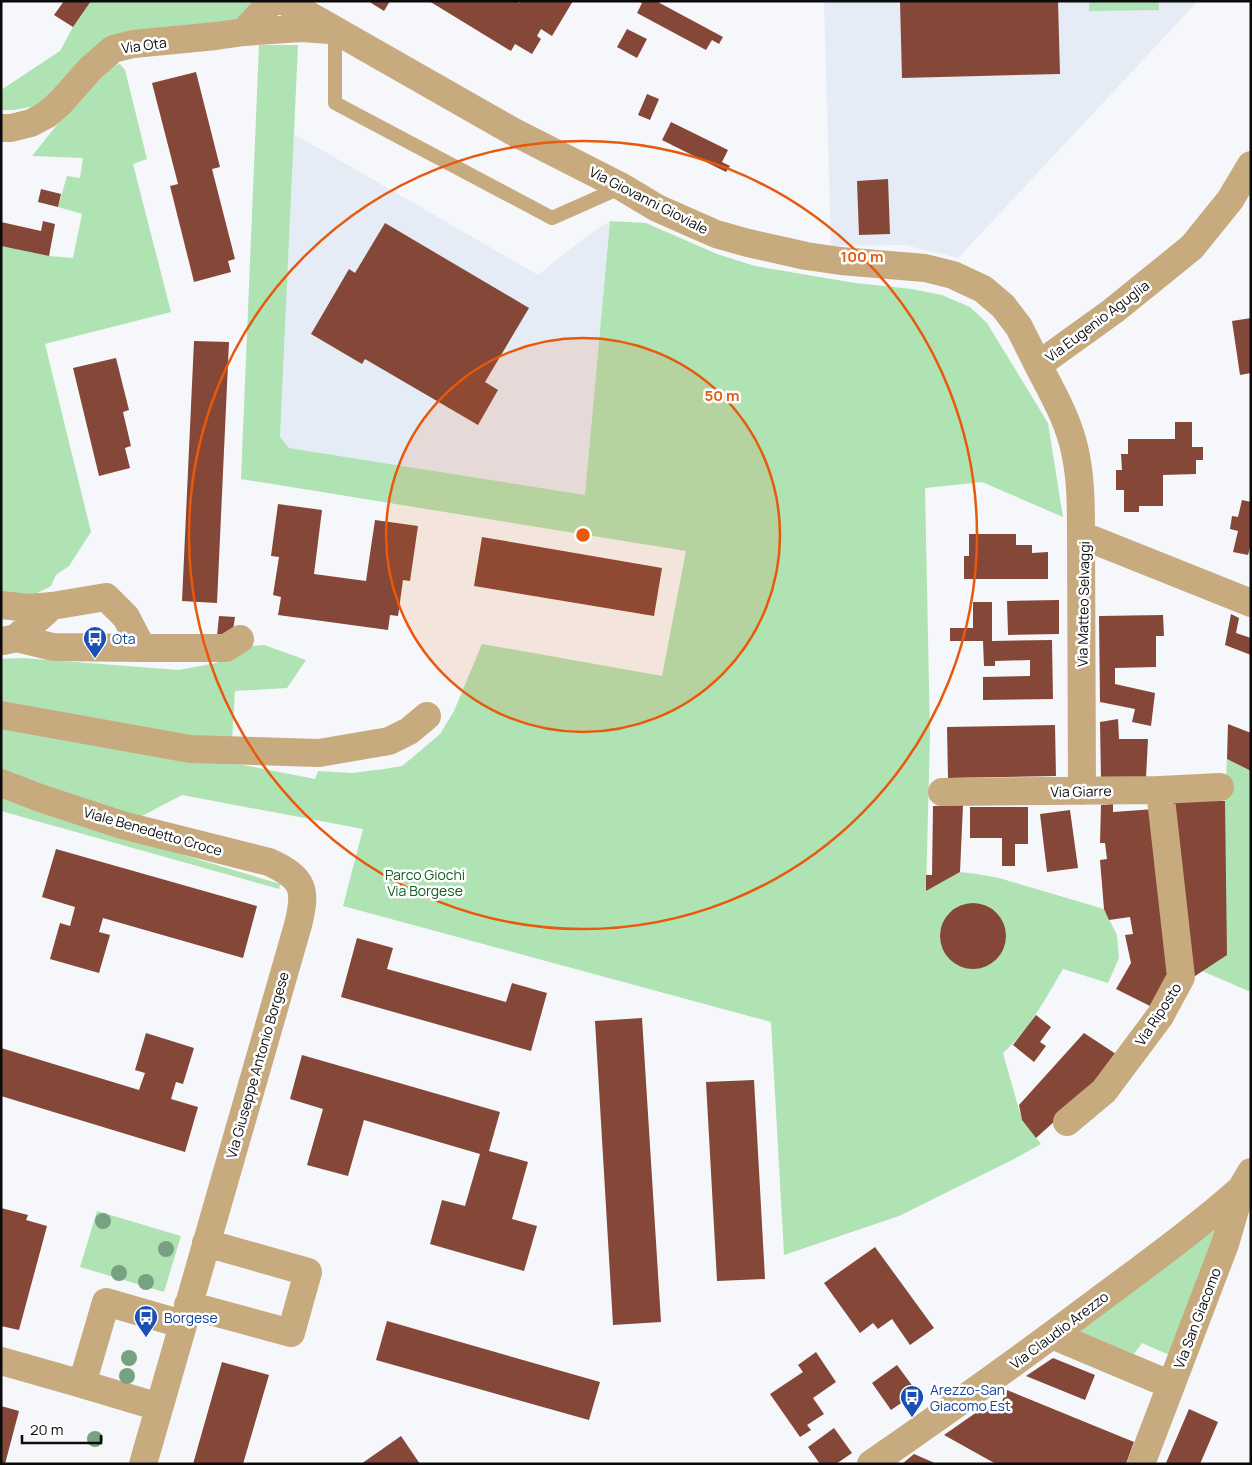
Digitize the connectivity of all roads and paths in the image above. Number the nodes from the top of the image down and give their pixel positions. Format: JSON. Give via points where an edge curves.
{"nodes":[{"id":1,"x":272,"y":1,"type":"edge"},
{"id":2,"x":284,"y":1,"type":"edge"},
{"id":3,"x":335,"y":30,"type":"junction"},
{"id":4,"x":244,"y":32,"type":"junction"},
{"id":5,"x":1,"y":128,"type":"edge"},
{"id":6,"x":1251,"y":165,"type":"edge"},
{"id":7,"x":622,"y":187,"type":"junction"},
{"id":8,"x":1038,"y":366,"type":"junction"},
{"id":9,"x":1082,"y":535,"type":"junction"},
{"id":10,"x":1251,"y":602,"type":"edge"},
{"id":11,"x":1,"y":605,"type":"edge"},
{"id":12,"x":52,"y":606,"type":"junction"},
{"id":13,"x":240,"y":639,"type":"dead end"},
{"id":14,"x":9,"y":640,"type":"edge"},
{"id":15,"x":142,"y":648,"type":"junction"},
{"id":16,"x":1,"y":715,"type":"edge"},
{"id":17,"x":427,"y":716,"type":"dead end"},
{"id":18,"x":1,"y":782,"type":"edge"},
{"id":19,"x":1220,"y":787,"type":"dead end"},
{"id":20,"x":1160,"y":790,"type":"junction"},
{"id":21,"x":1082,"y":791,"type":"junction"},
{"id":22,"x":942,"y":792,"type":"dead end"},
{"id":23,"x":300,"y":885,"type":"joint"},
{"id":24,"x":1067,"y":1122,"type":"dead end"},
{"id":25,"x":1246,"y":1181,"type":"edge"},
{"id":26,"x":206,"y":1243,"type":"junction"},
{"id":27,"x":185,"y":1314,"type":"junction"},
{"id":28,"x":1052,"y":1335,"type":"junction"},
{"id":29,"x":1,"y":1361,"type":"edge"},
{"id":30,"x":82,"y":1384,"type":"junction"},
{"id":31,"x":1171,"y":1385,"type":"junction"},
{"id":32,"x":159,"y":1407,"type":"junction"},
{"id":33,"x":143,"y":1464,"type":"edge"},
{"id":34,"x":871,"y":1464,"type":"edge"},
{"id":35,"x":1141,"y":1464,"type":"edge"}],
"edges":[{"from":1,"to":4,"type":"street"},
{"from":2,"to":3,"type":"street","name":"Via Giovanni Gioviale"},
{"from":3,"to":4,"type":"street","name":"Via Ota","via":[[301,28]]},
{"from":3,"to":7,"type":"street","name":"Via Giovanni Gioviale","via":[[512,130]]},
{"from":3,"to":7,"type":"lane","via":[[335,103],[552,218]]},
{"from":4,"to":5,"type":"street","name":"Via Ota","via":[[113,49],[46,114],[31,123]]},
{"from":6,"to":8,"type":"street","name":"Via Eugenio Aguglia","via":[[1230,200],[1192,246],[1113,311]]},
{"from":7,"to":8,"type":"street","name":"Via Giovanni Gioviale","via":[[657,208],[716,234],[748,243],[806,256],[925,268],[953,275],[983,290],[1003,306],[1019,327]]},
{"from":8,"to":9,"type":"street","name":"Via Eugenio Aguglia","via":[[1073,442],[1080,484]]},
{"from":9,"to":10,"type":"street","name":"Via Matteo Selvaggi"},
{"from":9,"to":21,"type":"street","name":"Via Matteo Selvaggi"},
{"from":11,"to":12,"type":"street"},
{"from":12,"to":14,"type":"street"},
{"from":12,"to":15,"type":"street","via":[[106,597],[126,617]]},
{"from":13,"to":15,"type":"street","via":[[226,648]]},
{"from":14,"to":15,"type":"street","via":[[53,647]]},
{"from":16,"to":17,"type":"street","via":[[190,749],[319,753],[389,741]]},
{"from":18,"to":23,"type":"street","name":"Viale Benedetto Croce","via":[[122,825],[269,862],[296,878]]},
{"from":19,"to":20,"type":"street","name":"Via Giarre"},
{"from":20,"to":21,"type":"street","name":"Via Giarre"},
{"from":20,"to":24,"type":"street","name":"Via Riposto","via":[[1181,977],[1160,1016],[1104,1091]]},
{"from":21,"to":22,"type":"street","name":"Via Giarre"},
{"from":23,"to":26,"type":"street","name":"Via Giuseppe Antonio Borgese","via":[[303,904],[298,925]]},
{"from":25,"to":28,"type":"street","name":"Via Claudio Arezzo","via":[[1194,1229]]},
{"from":25,"to":31,"type":"street","name":"Via San Giacomo","via":[[1226,1244]]},
{"from":26,"to":27,"type":"street","name":"Via Giuseppe Antonio Borgese"},
{"from":26,"to":27,"type":"street","via":[[308,1272],[290,1333]]},
{"from":27,"to":30,"type":"street","via":[[106,1302]]},
{"from":27,"to":32,"type":"street","name":"Via Giuseppe Antonio Borgese"},
{"from":28,"to":31,"type":"street"},
{"from":28,"to":34,"type":"street","name":"Via Claudio Arezzo"},
{"from":29,"to":30,"type":"street"},
{"from":30,"to":32,"type":"street"},
{"from":31,"to":35,"type":"street","name":"Via San Giacomo"},
{"from":32,"to":33,"type":"street","name":"Via Giuseppe Antonio Borgese"}]}
